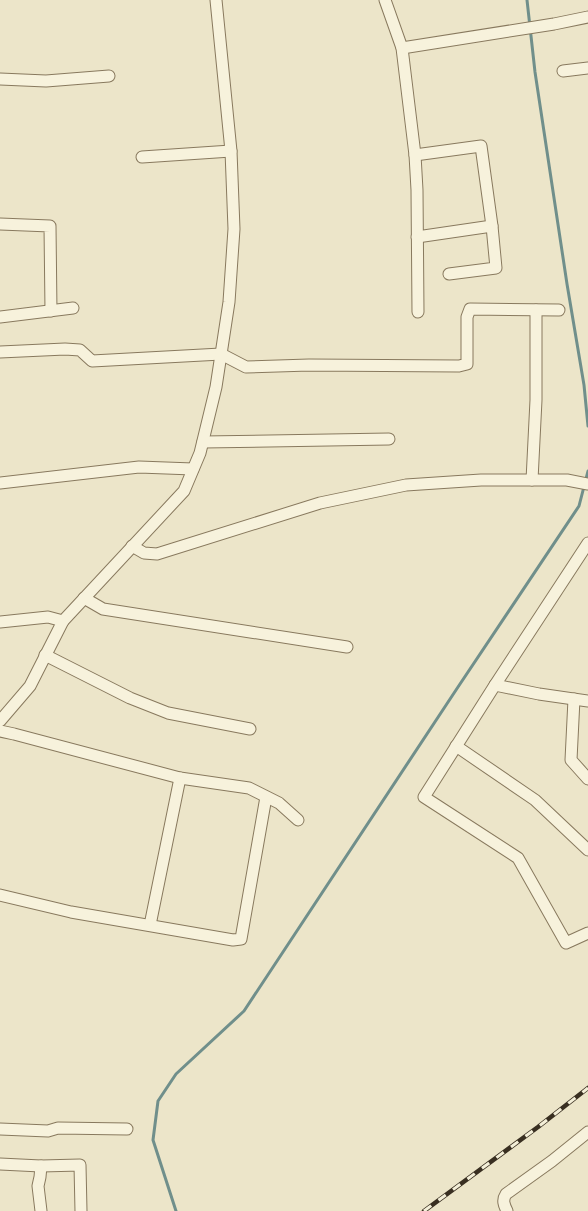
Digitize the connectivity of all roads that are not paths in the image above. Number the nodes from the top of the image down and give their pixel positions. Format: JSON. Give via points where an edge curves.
{"nodes":[{"id":1,"x":216,"y":0,"type":"edge"},
{"id":2,"x":385,"y":0,"type":"edge"},
{"id":3,"x":588,"y":17,"type":"edge"},
{"id":4,"x":402,"y":48,"type":"junction"},
{"id":5,"x":588,"y":68,"type":"edge"},
{"id":6,"x":563,"y":71,"type":"dead end"},
{"id":7,"x":109,"y":76,"type":"dead end"},
{"id":8,"x":0,"y":78,"type":"edge"},
{"id":9,"x":231,"y":151,"type":"junction"},
{"id":10,"x":415,"y":155,"type":"junction"},
{"id":11,"x":142,"y":157,"type":"dead end"},
{"id":12,"x":0,"y":224,"type":"edge"},
{"id":13,"x":492,"y":226,"type":"junction"},
{"id":14,"x":417,"y":237,"type":"junction"},
{"id":15,"x":449,"y":274,"type":"dead end"},
{"id":16,"x":73,"y":308,"type":"dead end"},
{"id":17,"x":536,"y":310,"type":"junction"},
{"id":18,"x":559,"y":310,"type":"dead end"},
{"id":19,"x":51,"y":311,"type":"junction"},
{"id":20,"x":418,"y":312,"type":"dead end"},
{"id":21,"x":0,"y":317,"type":"edge"},
{"id":22,"x":0,"y":352,"type":"edge"},
{"id":23,"x":221,"y":354,"type":"junction"},
{"id":24,"x":389,"y":439,"type":"dead end"},
{"id":25,"x":203,"y":442,"type":"junction"},
{"id":26,"x":193,"y":469,"type":"junction"},
{"id":27,"x":532,"y":480,"type":"junction"},
{"id":28,"x":0,"y":483,"type":"edge"},
{"id":29,"x":588,"y":484,"type":"edge"},
{"id":30,"x":588,"y":543,"type":"edge"},
{"id":31,"x":132,"y":546,"type":"junction"},
{"id":32,"x":84,"y":598,"type":"junction"},
{"id":33,"x":63,"y":621,"type":"junction"},
{"id":34,"x":0,"y":622,"type":"edge"},
{"id":35,"x":347,"y":647,"type":"dead end"},
{"id":36,"x":46,"y":655,"type":"junction"},
{"id":37,"x":495,"y":685,"type":"junction"},
{"id":38,"x":574,"y":699,"type":"junction"},
{"id":39,"x":588,"y":701,"type":"edge"},
{"id":40,"x":0,"y":721,"type":"edge"},
{"id":41,"x":250,"y":729,"type":"dead end"},
{"id":42,"x":0,"y":731,"type":"edge"},
{"id":43,"x":456,"y":746,"type":"junction"},
{"id":44,"x":180,"y":778,"type":"junction"},
{"id":45,"x":588,"y":779,"type":"edge"},
{"id":46,"x":266,"y":797,"type":"junction"},
{"id":47,"x":298,"y":820,"type":"dead end"},
{"id":48,"x":588,"y":850,"type":"edge"},
{"id":49,"x":0,"y":895,"type":"edge"},
{"id":50,"x":150,"y":925,"type":"junction"},
{"id":51,"x":588,"y":933,"type":"edge"},
{"id":52,"x":0,"y":1128,"type":"edge"},
{"id":53,"x":127,"y":1129,"type":"dead end"},
{"id":54,"x":588,"y":1132,"type":"edge"},
{"id":55,"x":0,"y":1164,"type":"edge"},
{"id":56,"x":41,"y":1166,"type":"junction"},
{"id":57,"x":41,"y":1211,"type":"edge"},
{"id":58,"x":82,"y":1211,"type":"edge"},
{"id":59,"x":507,"y":1211,"type":"edge"}],
"edges":[{"from":1,"to":9,"type":"street"},
{"from":2,"to":4,"type":"street"},
{"from":3,"to":4,"type":"street"},
{"from":4,"to":10,"type":"street"},
{"from":5,"to":6,"type":"street"},
{"from":7,"to":8,"type":"street","via":[[46,81]]},
{"from":9,"to":11,"type":"street"},
{"from":9,"to":23,"type":"street","via":[[234,229],[229,302]]},
{"from":10,"to":13,"type":"street","via":[[481,146]]},
{"from":10,"to":14,"type":"street"},
{"from":12,"to":19,"type":"street","via":[[50,226]]},
{"from":13,"to":14,"type":"street"},
{"from":13,"to":15,"type":"street","via":[[496,268]]},
{"from":14,"to":20,"type":"street"},
{"from":16,"to":19,"type":"street"},
{"from":17,"to":18,"type":"street"},
{"from":17,"to":23,"type":"street","via":[[470,309],[467,317],[467,364],[459,366],[246,367]]},
{"from":17,"to":27,"type":"street","via":[[536,400]]},
{"from":19,"to":21,"type":"street"},
{"from":22,"to":23,"type":"street","via":[[80,350],[92,361]]},
{"from":23,"to":25,"type":"street"},
{"from":24,"to":25,"type":"street"},
{"from":25,"to":26,"type":"street"},
{"from":26,"to":28,"type":"street","via":[[138,467]]},
{"from":26,"to":31,"type":"street","via":[[184,491]]},
{"from":27,"to":29,"type":"street","via":[[567,480]]},
{"from":27,"to":31,"type":"street","via":[[481,480],[406,485],[320,503],[156,554],[144,554]]},
{"from":30,"to":37,"type":"street"},
{"from":31,"to":32,"type":"street"},
{"from":32,"to":33,"type":"street"},
{"from":32,"to":35,"type":"street","via":[[103,609]]},
{"from":33,"to":34,"type":"street","via":[[48,617]]},
{"from":33,"to":36,"type":"street"},
{"from":36,"to":40,"type":"street","via":[[30,686]]},
{"from":36,"to":41,"type":"street","via":[[130,698],[168,713]]},
{"from":37,"to":38,"type":"street"},
{"from":37,"to":43,"type":"street"},
{"from":38,"to":39,"type":"street"},
{"from":38,"to":45,"type":"street","via":[[571,760]]},
{"from":42,"to":44,"type":"street"},
{"from":43,"to":48,"type":"street","via":[[535,800]]},
{"from":43,"to":51,"type":"street","via":[[424,797],[518,858],[566,943]]},
{"from":44,"to":46,"type":"street","via":[[249,788]]},
{"from":44,"to":50,"type":"street"},
{"from":46,"to":47,"type":"street","via":[[279,803]]},
{"from":46,"to":50,"type":"street","via":[[240,939],[233,940]]},
{"from":49,"to":50,"type":"street","via":[[71,912]]},
{"from":52,"to":53,"type":"street","via":[[48,1131],[58,1128]]},
{"from":54,"to":59,"type":"street","via":[[506,1194],[503,1202]]},
{"from":55,"to":56,"type":"street"},
{"from":56,"to":57,"type":"street","via":[[38,1186]]},
{"from":56,"to":58,"type":"street","via":[[80,1165]]}]}
